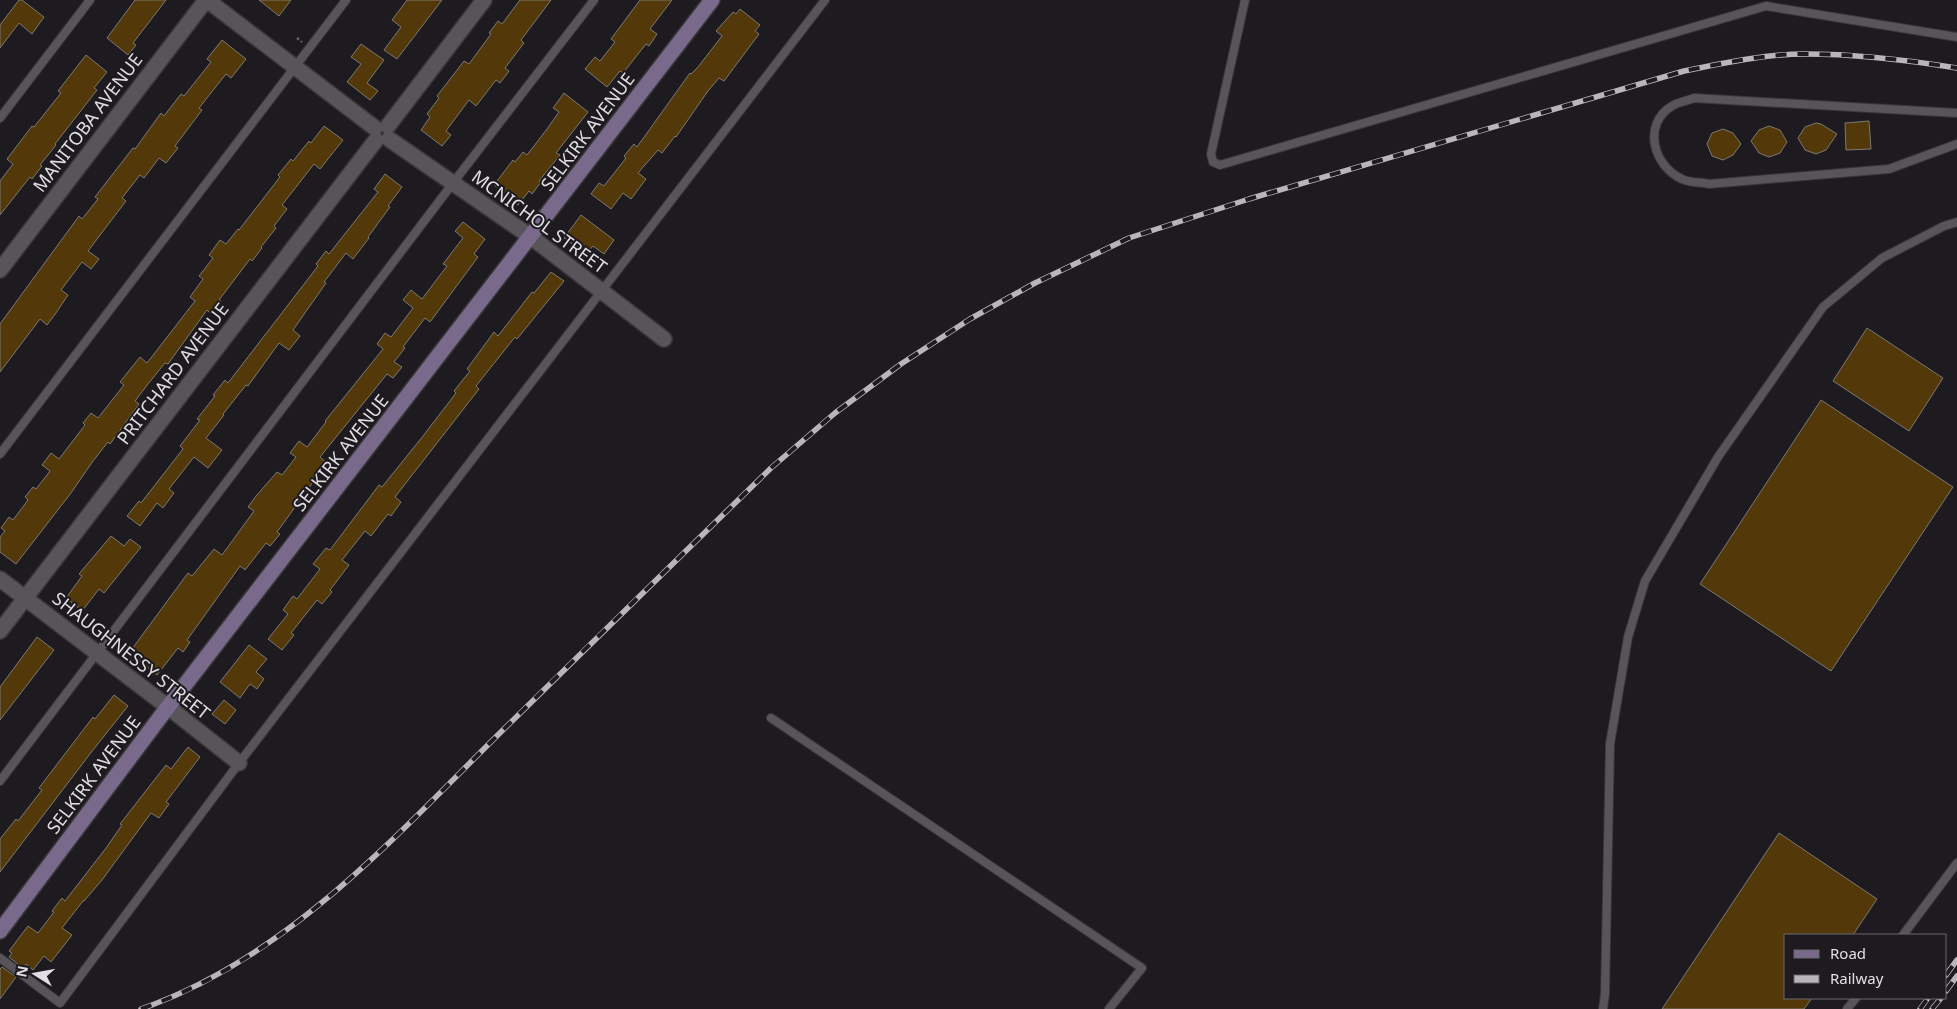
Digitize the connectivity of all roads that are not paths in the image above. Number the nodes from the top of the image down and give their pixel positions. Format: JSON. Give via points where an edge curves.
{"nodes":[{"id":1,"x":90,"y":0,"type":"edge"},
{"id":2,"x":207,"y":0,"type":"edge"},
{"id":3,"x":346,"y":0,"type":"edge"},
{"id":4,"x":484,"y":0,"type":"edge"},
{"id":5,"x":594,"y":0,"type":"edge"},
{"id":6,"x":712,"y":0,"type":"edge"},
{"id":7,"x":826,"y":0,"type":"edge"},
{"id":8,"x":1245,"y":0,"type":"edge"},
{"id":9,"x":1957,"y":37,"type":"edge"},
{"id":10,"x":295,"y":66,"type":"junction"},
{"id":11,"x":1957,"y":113,"type":"edge"},
{"id":12,"x":0,"y":118,"type":"edge"},
{"id":13,"x":382,"y":133,"type":"junction"},
{"id":14,"x":1957,"y":144,"type":"edge"},
{"id":15,"x":453,"y":183,"type":"junction"},
{"id":16,"x":1957,"y":222,"type":"edge"},
{"id":17,"x":531,"y":237,"type":"junction"},
{"id":18,"x":0,"y":270,"type":"edge"},
{"id":19,"x":602,"y":291,"type":"junction"},
{"id":20,"x":664,"y":339,"type":"dead end"},
{"id":21,"x":0,"y":454,"type":"edge"},
{"id":22,"x":0,"y":579,"type":"edge"},
{"id":23,"x":25,"y":598,"type":"junction"},
{"id":24,"x":0,"y":631,"type":"edge"},
{"id":25,"x":97,"y":653,"type":"junction"},
{"id":26,"x":168,"y":707,"type":"junction"},
{"id":27,"x":771,"y":718,"type":"dead end"},
{"id":28,"x":239,"y":763,"type":"junction"},
{"id":29,"x":0,"y":781,"type":"edge"},
{"id":30,"x":1957,"y":863,"type":"edge"},
{"id":31,"x":0,"y":931,"type":"edge"},
{"id":32,"x":1904,"y":934,"type":"edge"},
{"id":33,"x":0,"y":958,"type":"edge"},
{"id":34,"x":1855,"y":999,"type":"edge"},
{"id":35,"x":1109,"y":1009,"type":"edge"},
{"id":36,"x":1603,"y":1009,"type":"edge"},
{"id":37,"x":1847,"y":1009,"type":"edge"}],
"edges":[{"from":1,"to":12,"type":"lane"},
{"from":2,"to":10,"type":"street","name":"MCNICHOL STREET"},
{"from":2,"to":18,"type":"street","name":"MANITOBA AVENUE"},
{"from":3,"to":10,"type":"lane"},
{"from":4,"to":13,"type":"street","name":"PRITCHARD AVENUE"},
{"from":5,"to":15,"type":"lane"},
{"from":6,"to":17,"type":"street","name":"SELKIRK AVENUE"},
{"from":7,"to":19,"type":"lane"},
{"from":8,"to":9,"type":"lane","via":[[1212,154],[1213,162],[1220,165],[1766,6]]},
{"from":10,"to":13,"type":"street","name":"MCNICHOL STREET"},
{"from":10,"to":21,"type":"lane"},
{"from":11,"to":14,"type":"lane","via":[[1694,98],[1671,106],[1658,120],[1653,136],[1657,155],[1666,169],[1682,180],[1709,184],[1889,169]]},
{"from":13,"to":15,"type":"street","name":"MCNICHOL STREET"},
{"from":13,"to":23,"type":"street","name":"PRITCHARD AVENUE"},
{"from":15,"to":17,"type":"street","name":"MCNICHOL STREET"},
{"from":15,"to":25,"type":"lane"},
{"from":16,"to":36,"type":"lane","via":[[1882,258],[1823,307],[1718,457],[1645,581],[1628,637],[1610,744]]},
{"from":17,"to":19,"type":"street","name":"MCNICHOL STREET"},
{"from":17,"to":26,"type":"street","name":"SELKIRK AVENUE"},
{"from":19,"to":20,"type":"street","name":"MCNICHOL STREET"},
{"from":19,"to":28,"type":"lane"},
{"from":22,"to":23,"type":"street","name":"SHAUGHNESSY STREET"},
{"from":23,"to":24,"type":"street","name":"PRITCHARD AVENUE"},
{"from":23,"to":25,"type":"street","name":"SHAUGHNESSY STREET"},
{"from":25,"to":26,"type":"street","name":"SHAUGHNESSY STREET"},
{"from":25,"to":29,"type":"lane"},
{"from":26,"to":28,"type":"street","name":"SHAUGHNESSY STREET"},
{"from":26,"to":31,"type":"street","name":"SELKIRK AVENUE"},
{"from":27,"to":35,"type":"lane","via":[[1142,968]]},
{"from":28,"to":33,"type":"lane","via":[[60,1003]]},
{"from":30,"to":32,"type":"lane"},
{"from":34,"to":37,"type":"lane"}]}
